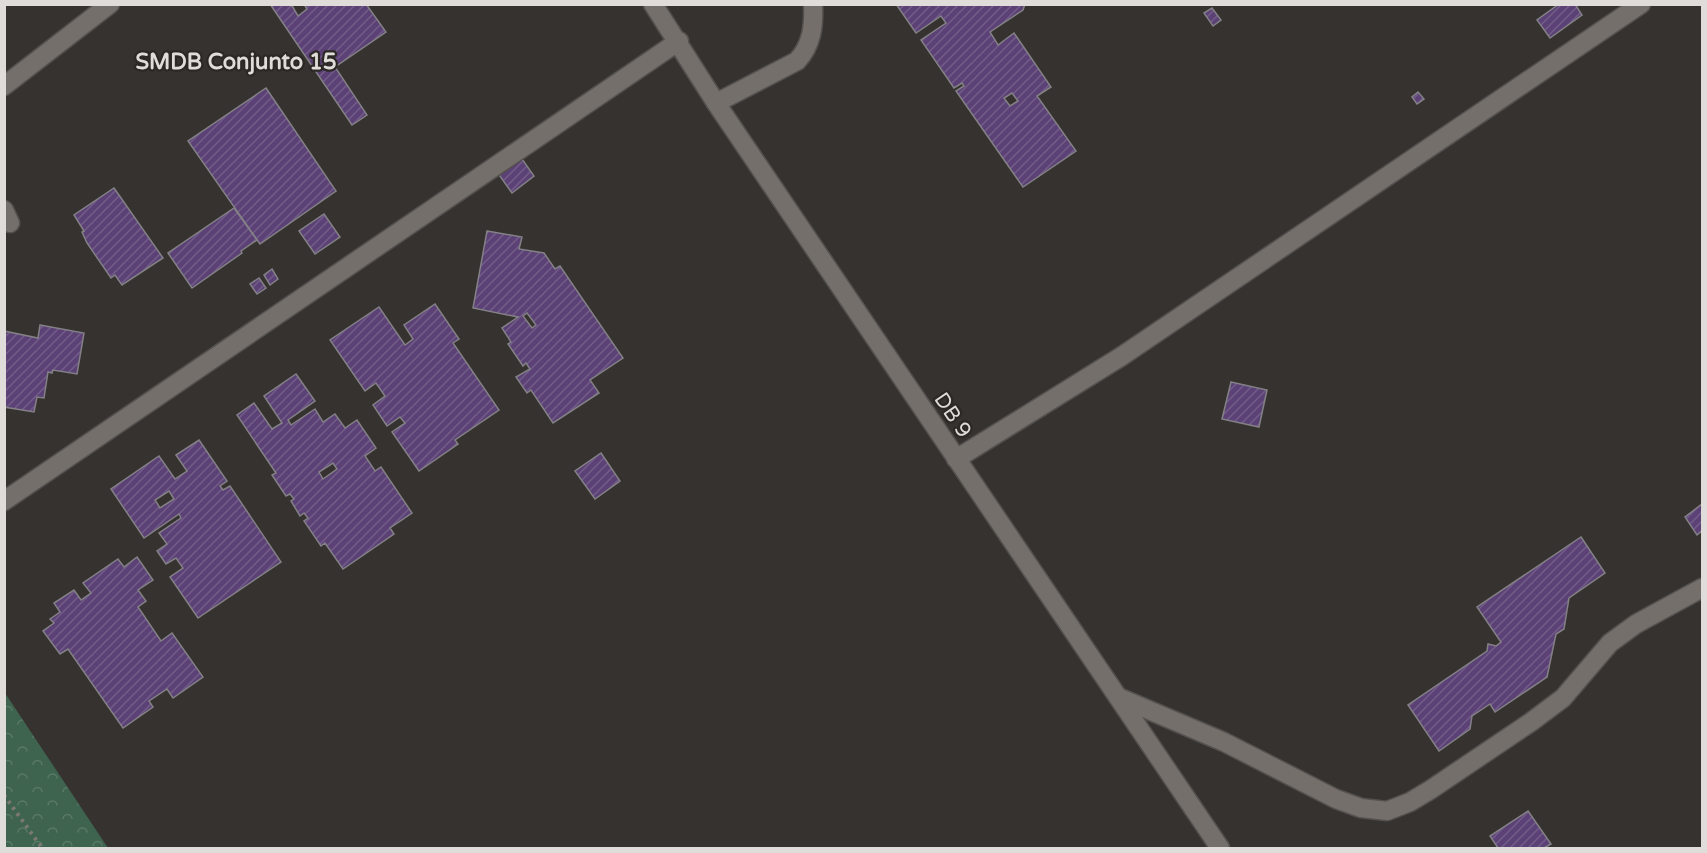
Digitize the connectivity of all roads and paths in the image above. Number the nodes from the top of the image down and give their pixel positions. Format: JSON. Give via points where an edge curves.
{"nodes":[{"id":1,"x":110,"y":4,"type":"edge"},
{"id":2,"x":653,"y":4,"type":"edge"},
{"id":3,"x":813,"y":4,"type":"edge"},
{"id":4,"x":1641,"y":4,"type":"edge"},
{"id":5,"x":679,"y":41,"type":"junction"},
{"id":6,"x":4,"y":86,"type":"edge"},
{"id":7,"x":716,"y":103,"type":"junction"},
{"id":8,"x":956,"y":459,"type":"junction"},
{"id":9,"x":4,"y":501,"type":"edge"},
{"id":10,"x":1702,"y":588,"type":"edge"},
{"id":11,"x":1118,"y":697,"type":"junction"},
{"id":12,"x":4,"y":795,"type":"edge"},
{"id":13,"x":42,"y":849,"type":"edge"},
{"id":14,"x":1220,"y":849,"type":"edge"}],
"edges":[{"from":1,"to":6,"type":"street"},
{"from":2,"to":5,"type":"street","name":"DB 9"},
{"from":3,"to":7,"type":"street","via":[[814,23],[806,52],[797,61]]},
{"from":4,"to":8,"type":"street","via":[[1122,356]]},
{"from":5,"to":7,"type":"street","name":"DB 9"},
{"from":5,"to":9,"type":"street"},
{"from":7,"to":8,"type":"street","name":"DB 9"},
{"from":8,"to":11,"type":"street","name":"DB 9"},
{"from":10,"to":11,"type":"street","via":[[1610,643],[1563,698],[1531,722],[1430,790],[1387,811],[1361,808],[1336,799],[1224,742]]},
{"from":11,"to":14,"type":"street","name":"DB 9"},
{"from":12,"to":13,"type":"path"}]}
